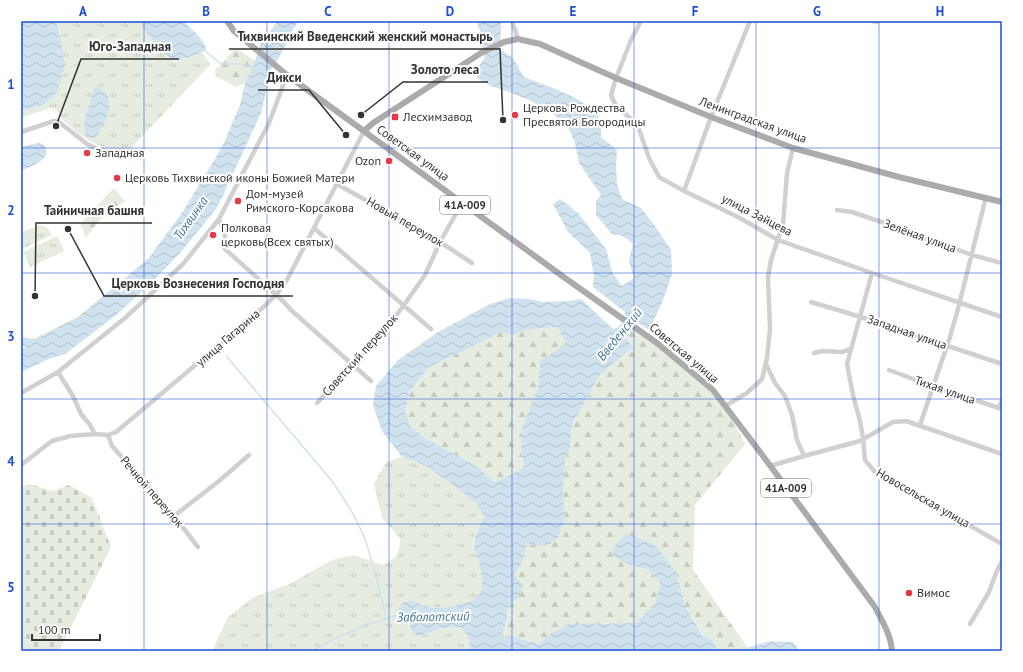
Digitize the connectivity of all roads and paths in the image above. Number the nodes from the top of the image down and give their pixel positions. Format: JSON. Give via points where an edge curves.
{"nodes":[{"id":1,"x":227,"y":21,"type":"edge"},
{"id":2,"x":512,"y":21,"type":"edge"},
{"id":3,"x":641,"y":21,"type":"edge"},
{"id":4,"x":750,"y":21,"type":"edge"},
{"id":5,"x":518,"y":39,"type":"junction"},
{"id":6,"x":287,"y":75,"type":"junction"},
{"id":7,"x":616,"y":78,"type":"junction"},
{"id":8,"x":711,"y":117,"type":"junction"},
{"id":9,"x":364,"y":131,"type":"junction"},
{"id":10,"x":21,"y":132,"type":"edge"},
{"id":11,"x":793,"y":148,"type":"junction"},
{"id":12,"x":126,"y":158,"type":"dead end"},
{"id":13,"x":337,"y":184,"type":"junction"},
{"id":14,"x":684,"y":191,"type":"junction"},
{"id":15,"x":986,"y":197,"type":"junction"},
{"id":16,"x":1002,"y":202,"type":"edge"},
{"id":17,"x":462,"y":203,"type":"junction"},
{"id":18,"x":837,"y":210,"type":"dead end"},
{"id":19,"x":219,"y":219,"type":"junction"},
{"id":20,"x":314,"y":228,"type":"junction"},
{"id":21,"x":778,"y":240,"type":"junction"},
{"id":22,"x":440,"y":242,"type":"junction"},
{"id":23,"x":972,"y":255,"type":"junction"},
{"id":24,"x":472,"y":262,"type":"dead end"},
{"id":25,"x":1002,"y":263,"type":"edge"},
{"id":26,"x":872,"y":273,"type":"junction"},
{"id":27,"x":277,"y":294,"type":"junction"},
{"id":28,"x":811,"y":302,"type":"dead end"},
{"id":29,"x":960,"y":303,"type":"junction"},
{"id":30,"x":404,"y":305,"type":"junction"},
{"id":31,"x":861,"y":316,"type":"junction"},
{"id":32,"x":1002,"y":317,"type":"edge"},
{"id":33,"x":431,"y":329,"type":"dead end"},
{"id":34,"x":947,"y":346,"type":"junction"},
{"id":35,"x":851,"y":349,"type":"junction"},
{"id":36,"x":814,"y":353,"type":"dead end"},
{"id":37,"x":766,"y":364,"type":"junction"},
{"id":38,"x":1002,"y":364,"type":"edge"},
{"id":39,"x":353,"y":365,"type":"junction"},
{"id":40,"x":889,"y":370,"type":"dead end"},
{"id":41,"x":58,"y":372,"type":"junction"},
{"id":42,"x":371,"y":381,"type":"dead end"},
{"id":43,"x":932,"y":386,"type":"junction"},
{"id":44,"x":21,"y":393,"type":"edge"},
{"id":45,"x":1002,"y":401,"type":"edge"},
{"id":46,"x":317,"y":403,"type":"dead end"},
{"id":47,"x":726,"y":406,"type":"junction"},
{"id":48,"x":1000,"y":409,"type":"edge"},
{"id":49,"x":920,"y":425,"type":"junction"},
{"id":50,"x":95,"y":434,"type":"junction"},
{"id":51,"x":108,"y":435,"type":"junction"},
{"id":52,"x":864,"y":438,"type":"junction"},
{"id":53,"x":1002,"y":454,"type":"edge"},
{"id":54,"x":249,"y":455,"type":"dead end"},
{"id":55,"x":804,"y":456,"type":"junction"},
{"id":56,"x":21,"y":465,"type":"edge"},
{"id":57,"x":770,"y":466,"type":"junction"},
{"id":58,"x":174,"y":516,"type":"junction"},
{"id":59,"x":1002,"y":544,"type":"edge"},
{"id":60,"x":198,"y":548,"type":"dead end"},
{"id":61,"x":1002,"y":561,"type":"edge"},
{"id":62,"x":970,"y":624,"type":"dead end"},
{"id":63,"x":892,"y":651,"type":"edge"}],
"edges":[{"from":1,"to":6,"type":"main road","number":"41А-009","via":[[234,31]]},
{"from":2,"to":5,"type":"street"},
{"from":3,"to":7,"type":"street"},
{"from":4,"to":8,"type":"street"},
{"from":5,"to":7,"type":"main road","name":"Ленинградская улица","via":[[540,44]]},
{"from":5,"to":9,"type":"main road","name":"Ленинградская улица","via":[[504,42],[481,53]]},
{"from":6,"to":9,"type":"main road","number":"41А-009"},
{"from":6,"to":19,"type":"street","via":[[269,123]]},
{"from":7,"to":8,"type":"main road","name":"Ленинградская улица"},
{"from":7,"to":14,"type":"street","name":"улица Зайцева","via":[[611,96],[615,104],[637,125],[658,178]]},
{"from":8,"to":11,"type":"main road","name":"Ленинградская улица"},
{"from":8,"to":14,"type":"street"},
{"from":9,"to":13,"type":"street","name":"улица Гагарина"},
{"from":9,"to":17,"type":"main road","name":"Советская улица","number":"41А-009"},
{"from":10,"to":12,"type":"street","via":[[54,121],[59,122],[87,144],[97,149],[117,152]]},
{"from":11,"to":15,"type":"main road","name":"Ленинградская улица","via":[[899,177]]},
{"from":11,"to":21,"type":"street"},
{"from":13,"to":20,"type":"street","name":"улица Гагарина"},
{"from":13,"to":22,"type":"street","name":"Новый переулок"},
{"from":14,"to":21,"type":"street","name":"улица Зайцева"},
{"from":15,"to":16,"type":"main road","name":"Ленинградская улица"},
{"from":15,"to":23,"type":"street"},
{"from":17,"to":22,"type":"street","name":"Советский переулок"},
{"from":17,"to":47,"type":"main road","name":"Советская улица","number":"41А-009","via":[[657,343],[712,390]]},
{"from":18,"to":23,"type":"street","name":"Зелёная улица","via":[[852,212],[899,231]]},
{"from":19,"to":27,"type":"street","via":[[225,236],[225,248]]},
{"from":19,"to":41,"type":"street","via":[[183,264],[125,318]]},
{"from":20,"to":27,"type":"street","name":"улица Гагарина"},
{"from":20,"to":30,"type":"street"},
{"from":21,"to":26,"type":"street","name":"улица Зайцева"},
{"from":21,"to":37,"type":"street","via":[[768,277],[770,329]]},
{"from":22,"to":24,"type":"street","name":"Новый переулок"},
{"from":22,"to":30,"type":"street","name":"Советский переулок","via":[[425,275]]},
{"from":23,"to":25,"type":"street","name":"Зелёная улица"},
{"from":23,"to":29,"type":"street"},
{"from":26,"to":29,"type":"street","name":"улица Зайцева"},
{"from":26,"to":31,"type":"street","name":"Новосельская улица"},
{"from":27,"to":39,"type":"street","via":[[291,310]]},
{"from":27,"to":51,"type":"street","name":"улица Гагарина","via":[[257,314],[122,427]]},
{"from":28,"to":31,"type":"street","name":"Западная улица"},
{"from":29,"to":32,"type":"street","name":"улица Зайцева"},
{"from":29,"to":34,"type":"street"},
{"from":30,"to":33,"type":"street"},
{"from":30,"to":39,"type":"street","name":"Советский переулок","via":[[383,333]]},
{"from":31,"to":34,"type":"street","name":"Западная улица"},
{"from":31,"to":35,"type":"street","name":"Новосельская улица"},
{"from":34,"to":38,"type":"street","name":"Западная улица"},
{"from":34,"to":43,"type":"street"},
{"from":35,"to":36,"type":"street","via":[[842,352]]},
{"from":35,"to":52,"type":"street","name":"Новосельская улица","via":[[847,364]]},
{"from":37,"to":47,"type":"street","via":[[762,379],[747,393]]},
{"from":37,"to":55,"type":"street","via":[[786,396],[797,440]]},
{"from":39,"to":42,"type":"street"},
{"from":39,"to":46,"type":"street","name":"Советский переулок"},
{"from":40,"to":43,"type":"street","name":"Тихая улица"},
{"from":41,"to":44,"type":"street"},
{"from":41,"to":50,"type":"street"},
{"from":43,"to":48,"type":"street","name":"Тихая улица"},
{"from":43,"to":49,"type":"street"},
{"from":45,"to":48,"type":"street"},
{"from":47,"to":57,"type":"main road","name":"Советская улица","number":"41А-009"},
{"from":49,"to":52,"type":"street","via":[[906,421],[894,422]]},
{"from":49,"to":53,"type":"street"},
{"from":50,"to":51,"type":"street"},
{"from":50,"to":56,"type":"street","via":[[70,436],[52,441]]},
{"from":51,"to":58,"type":"street","name":"Речной переулок","via":[[112,446]]},
{"from":52,"to":55,"type":"street"},
{"from":52,"to":59,"type":"street","name":"Новосельская улица","via":[[865,460],[875,472]]},
{"from":54,"to":58,"type":"street"},
{"from":55,"to":57,"type":"street"},
{"from":57,"to":63,"type":"main road","name":"Советская улица","number":"41А-009","via":[[875,607],[886,629]]},
{"from":58,"to":60,"type":"street","name":"Речной переулок"},
{"from":61,"to":62,"type":"street","via":[[989,592]]}]}
